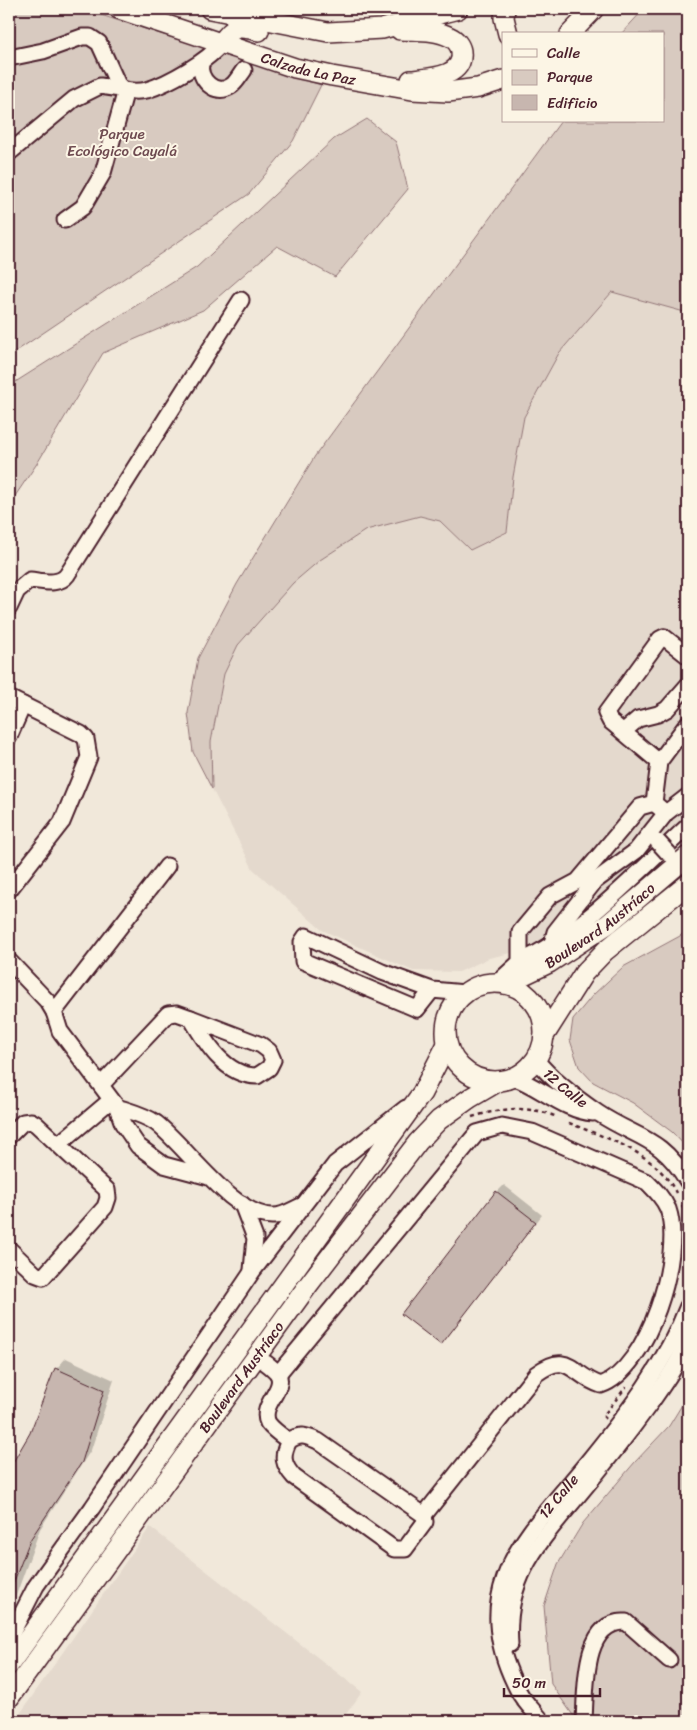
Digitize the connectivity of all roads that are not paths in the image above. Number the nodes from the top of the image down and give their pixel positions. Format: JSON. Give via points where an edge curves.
{"nodes":[{"id":1,"x":209,"y":9,"type":"edge"},
{"id":2,"x":458,"y":9,"type":"edge"},
{"id":3,"x":505,"y":9,"type":"edge"},
{"id":4,"x":594,"y":9,"type":"edge"},
{"id":5,"x":124,"y":10,"type":"edge"},
{"id":6,"x":382,"y":29,"type":"junction"},
{"id":7,"x":328,"y":32,"type":"junction"},
{"id":8,"x":508,"y":32,"type":"edge"},
{"id":9,"x":572,"y":32,"type":"edge"},
{"id":10,"x":222,"y":43,"type":"junction"},
{"id":11,"x":9,"y":58,"type":"edge"},
{"id":12,"x":200,"y":63,"type":"junction"},
{"id":13,"x":244,"y":70,"type":"dead end"},
{"id":14,"x":502,"y":80,"type":"edge"},
{"id":15,"x":369,"y":83,"type":"junction"},
{"id":16,"x":123,"y":90,"type":"junction"},
{"id":17,"x":9,"y":153,"type":"edge"},
{"id":18,"x":65,"y":220,"type":"dead end"},
{"id":19,"x":240,"y":300,"type":"dead end"},
{"id":20,"x":9,"y":608,"type":"edge"},
{"id":21,"x":688,"y":656,"type":"edge"},
{"id":22,"x":688,"y":685,"type":"edge"},
{"id":23,"x":9,"y":698,"type":"edge"},
{"id":24,"x":23,"y":704,"type":"junction"},
{"id":25,"x":688,"y":724,"type":"edge"},
{"id":26,"x":624,"y":731,"type":"junction"},
{"id":27,"x":9,"y":737,"type":"edge"},
{"id":28,"x":659,"y":762,"type":"junction"},
{"id":29,"x":688,"y":796,"type":"edge"},
{"id":30,"x":660,"y":808,"type":"junction"},
{"id":31,"x":688,"y":826,"type":"edge"},
{"id":32,"x":654,"y":836,"type":"junction"},
{"id":33,"x":688,"y":846,"type":"edge"},
{"id":34,"x":688,"y":856,"type":"edge"},
{"id":35,"x":167,"y":866,"type":"dead end"},
{"id":36,"x":688,"y":884,"type":"edge"},
{"id":37,"x":9,"y":890,"type":"edge"},
{"id":38,"x":551,"y":947,"type":"junction"},
{"id":39,"x":9,"y":961,"type":"edge"},
{"id":40,"x":520,"y":962,"type":"junction"},
{"id":41,"x":501,"y":983,"type":"junction"},
{"id":42,"x":432,"y":990,"type":"junction"},
{"id":43,"x":465,"y":993,"type":"junction"},
{"id":44,"x":54,"y":1012,"type":"junction"},
{"id":45,"x":191,"y":1018,"type":"junction"},
{"id":46,"x":544,"y":1036,"type":"junction"},
{"id":47,"x":447,"y":1044,"type":"junction"},
{"id":48,"x":536,"y":1060,"type":"junction"},
{"id":49,"x":507,"y":1079,"type":"junction"},
{"id":50,"x":101,"y":1085,"type":"junction"},
{"id":51,"x":422,"y":1094,"type":"junction"},
{"id":52,"x":114,"y":1104,"type":"junction"},
{"id":53,"x":598,"y":1113,"type":"junction"},
{"id":54,"x":9,"y":1136,"type":"edge"},
{"id":55,"x":58,"y":1144,"type":"junction"},
{"id":56,"x":209,"y":1177,"type":"junction"},
{"id":57,"x":688,"y":1182,"type":"edge"},
{"id":58,"x":242,"y":1204,"type":"junction"},
{"id":59,"x":302,"y":1205,"type":"junction"},
{"id":60,"x":9,"y":1248,"type":"edge"},
{"id":61,"x":252,"y":1272,"type":"junction"},
{"id":62,"x":688,"y":1306,"type":"edge"},
{"id":63,"x":688,"y":1338,"type":"edge"},
{"id":64,"x":266,"y":1363,"type":"dead end"},
{"id":65,"x":278,"y":1374,"type":"junction"},
{"id":66,"x":289,"y":1441,"type":"junction"},
{"id":67,"x":424,"y":1515,"type":"junction"},
{"id":68,"x":9,"y":1639,"type":"edge"},
{"id":69,"x":669,"y":1660,"type":"dead end"},
{"id":70,"x":9,"y":1665,"type":"edge"},
{"id":71,"x":9,"y":1698,"type":"edge"},
{"id":72,"x":528,"y":1703,"type":"junction"},
{"id":73,"x":542,"y":1721,"type":"edge"},
{"id":74,"x":584,"y":1721,"type":"edge"}],
"edges":[{"from":1,"to":5,"type":"main road","via":[[216,20],[211,28],[152,10]]},
{"from":1,"to":7,"type":"main road"},
{"from":2,"to":6,"type":"main road"},
{"from":3,"to":8,"type":"main road"},
{"from":4,"to":9,"type":"main road"},
{"from":5,"to":10,"type":"main road","name":"Calzada La Paz"},
{"from":6,"to":7,"type":"main road"},
{"from":6,"to":15,"type":"main road","via":[[445,35],[460,46],[460,61],[442,76]]},
{"from":7,"to":10,"type":"main road","via":[[284,35],[240,28],[230,31]]},
{"from":10,"to":12,"type":"street"},
{"from":10,"to":15,"type":"main road","name":"Calzada La Paz","via":[[295,68]]},
{"from":11,"to":16,"type":"street","via":[[43,51],[82,37],[90,38],[99,42]]},
{"from":12,"to":13,"type":"street","via":[[199,73],[204,82],[222,89],[233,85]]},
{"from":12,"to":16,"type":"street","via":[[146,90]]},
{"from":14,"to":15,"type":"main road","name":"Calzada La Paz","via":[[448,92]]},
{"from":16,"to":17,"type":"street","via":[[100,86],[74,98]]},
{"from":16,"to":18,"type":"street","via":[[103,173],[83,207]]},
{"from":19,"to":20,"type":"street","via":[[67,575],[57,582],[30,580],[17,591]]},
{"from":21,"to":26,"type":"street","via":[[664,637],[660,640],[606,712],[610,721]]},
{"from":22,"to":26,"type":"street","via":[[667,709],[638,719]]},
{"from":23,"to":24,"type":"street"},
{"from":24,"to":27,"type":"street"},
{"from":24,"to":37,"type":"street","via":[[81,734],[86,739],[89,757],[62,822]]},
{"from":25,"to":28,"type":"street"},
{"from":26,"to":28,"type":"street"},
{"from":28,"to":30,"type":"street"},
{"from":29,"to":30,"type":"street"},
{"from":30,"to":32,"type":"street"},
{"from":30,"to":40,"type":"street","via":[[640,807],[578,881],[550,896],[520,932]]},
{"from":31,"to":38,"type":"street"},
{"from":32,"to":33,"type":"street","bridge":true,"via":[[669,854],[677,854]]},
{"from":32,"to":38,"type":"street","via":[[595,881],[555,932]]},
{"from":34,"to":41,"type":"main road","name":"Boulevard Austríaco","via":[[608,924],[549,963]]},
{"from":35,"to":44,"type":"street"},
{"from":36,"to":46,"type":"main road","name":"Boulevard Austríaco","via":[[605,951],[584,973]]},
{"from":38,"to":40,"type":"street"},
{"from":39,"to":44,"type":"street"},
{"from":40,"to":41,"type":"street"},
{"from":41,"to":43,"type":"main road","via":[[478,986]]},
{"from":41,"to":46,"type":"main road","via":[[520,989],[532,1000],[543,1020]]},
{"from":42,"to":42,"type":"street","via":[[382,972],[306,936],[302,942],[303,961],[417,1009]]},
{"from":42,"to":43,"type":"street"},
{"from":43,"to":47,"type":"main road","via":[[449,1014]]},
{"from":44,"to":50,"type":"street","via":[[60,1031]]},
{"from":45,"to":45,"type":"street","via":[[262,1045],[272,1060],[269,1068],[257,1076],[238,1072],[218,1056]]},
{"from":45,"to":50,"type":"street","via":[[177,1013],[168,1014]]},
{"from":46,"to":48,"type":"main road"},
{"from":47,"to":49,"type":"main road","via":[[454,1060],[466,1072],[482,1080]]},
{"from":47,"to":51,"type":"main road","name":"Boulevard Austríaco"},
{"from":48,"to":49,"type":"main road","via":[[526,1072]]},
{"from":48,"to":53,"type":"street","name":"12 Calle","via":[[559,1083]]},
{"from":49,"to":53,"type":"street","name":"12 Calle","via":[[532,1084],[575,1108]]},
{"from":49,"to":71,"type":"main road","name":"Boulevard Austríaco","via":[[470,1098],[439,1120],[418,1142],[308,1284]]},
{"from":50,"to":52,"type":"street"},
{"from":51,"to":59,"type":"street","via":[[335,1164]]},
{"from":51,"to":70,"type":"main road","name":"Boulevard Austríaco"},
{"from":52,"to":55,"type":"street"},
{"from":52,"to":56,"type":"street","via":[[154,1122]]},
{"from":52,"to":56,"type":"street","via":[[129,1135],[148,1156],[164,1166]]},
{"from":53,"to":57,"type":"street","name":"12 Calle","via":[[656,1144]]},
{"from":54,"to":55,"type":"street","via":[[23,1122],[32,1121]]},
{"from":55,"to":60,"type":"street","via":[[107,1190],[105,1207],[43,1277],[35,1274]]},
{"from":56,"to":58,"type":"street"},
{"from":58,"to":59,"type":"street","via":[[273,1216]]},
{"from":58,"to":61,"type":"street","via":[[255,1238]]},
{"from":59,"to":61,"type":"street"},
{"from":61,"to":68,"type":"street","via":[[36,1586]]},
{"from":62,"to":72,"type":"street","name":"12 Calle","via":[[668,1351],[642,1390],[526,1536],[507,1568],[499,1607],[499,1629],[510,1672]]},
{"from":63,"to":72,"type":"street","name":"12 Calle","via":[[674,1367],[644,1412],[545,1534],[523,1569],[512,1605],[509,1635],[514,1667]]},
{"from":64,"to":65,"type":"street"},
{"from":65,"to":66,"type":"street","via":[[278,1384],[268,1404],[266,1417],[272,1428]]},
{"from":65,"to":67,"type":"street","via":[[477,1134],[502,1126],[532,1132],[647,1182],[660,1195],[668,1210],[671,1258],[659,1307],[627,1366],[610,1382],[601,1385],[568,1365],[558,1362],[546,1366],[536,1374]]},
{"from":66,"to":67,"type":"street","via":[[296,1436],[318,1441]]},
{"from":66,"to":67,"type":"street","via":[[283,1451],[283,1459],[294,1477],[394,1549],[405,1548],[425,1522]]},
{"from":69,"to":74,"type":"street","via":[[626,1622],[618,1622],[602,1630],[591,1655]]},
{"from":72,"to":73,"type":"street","name":"12 Calle"}]}
